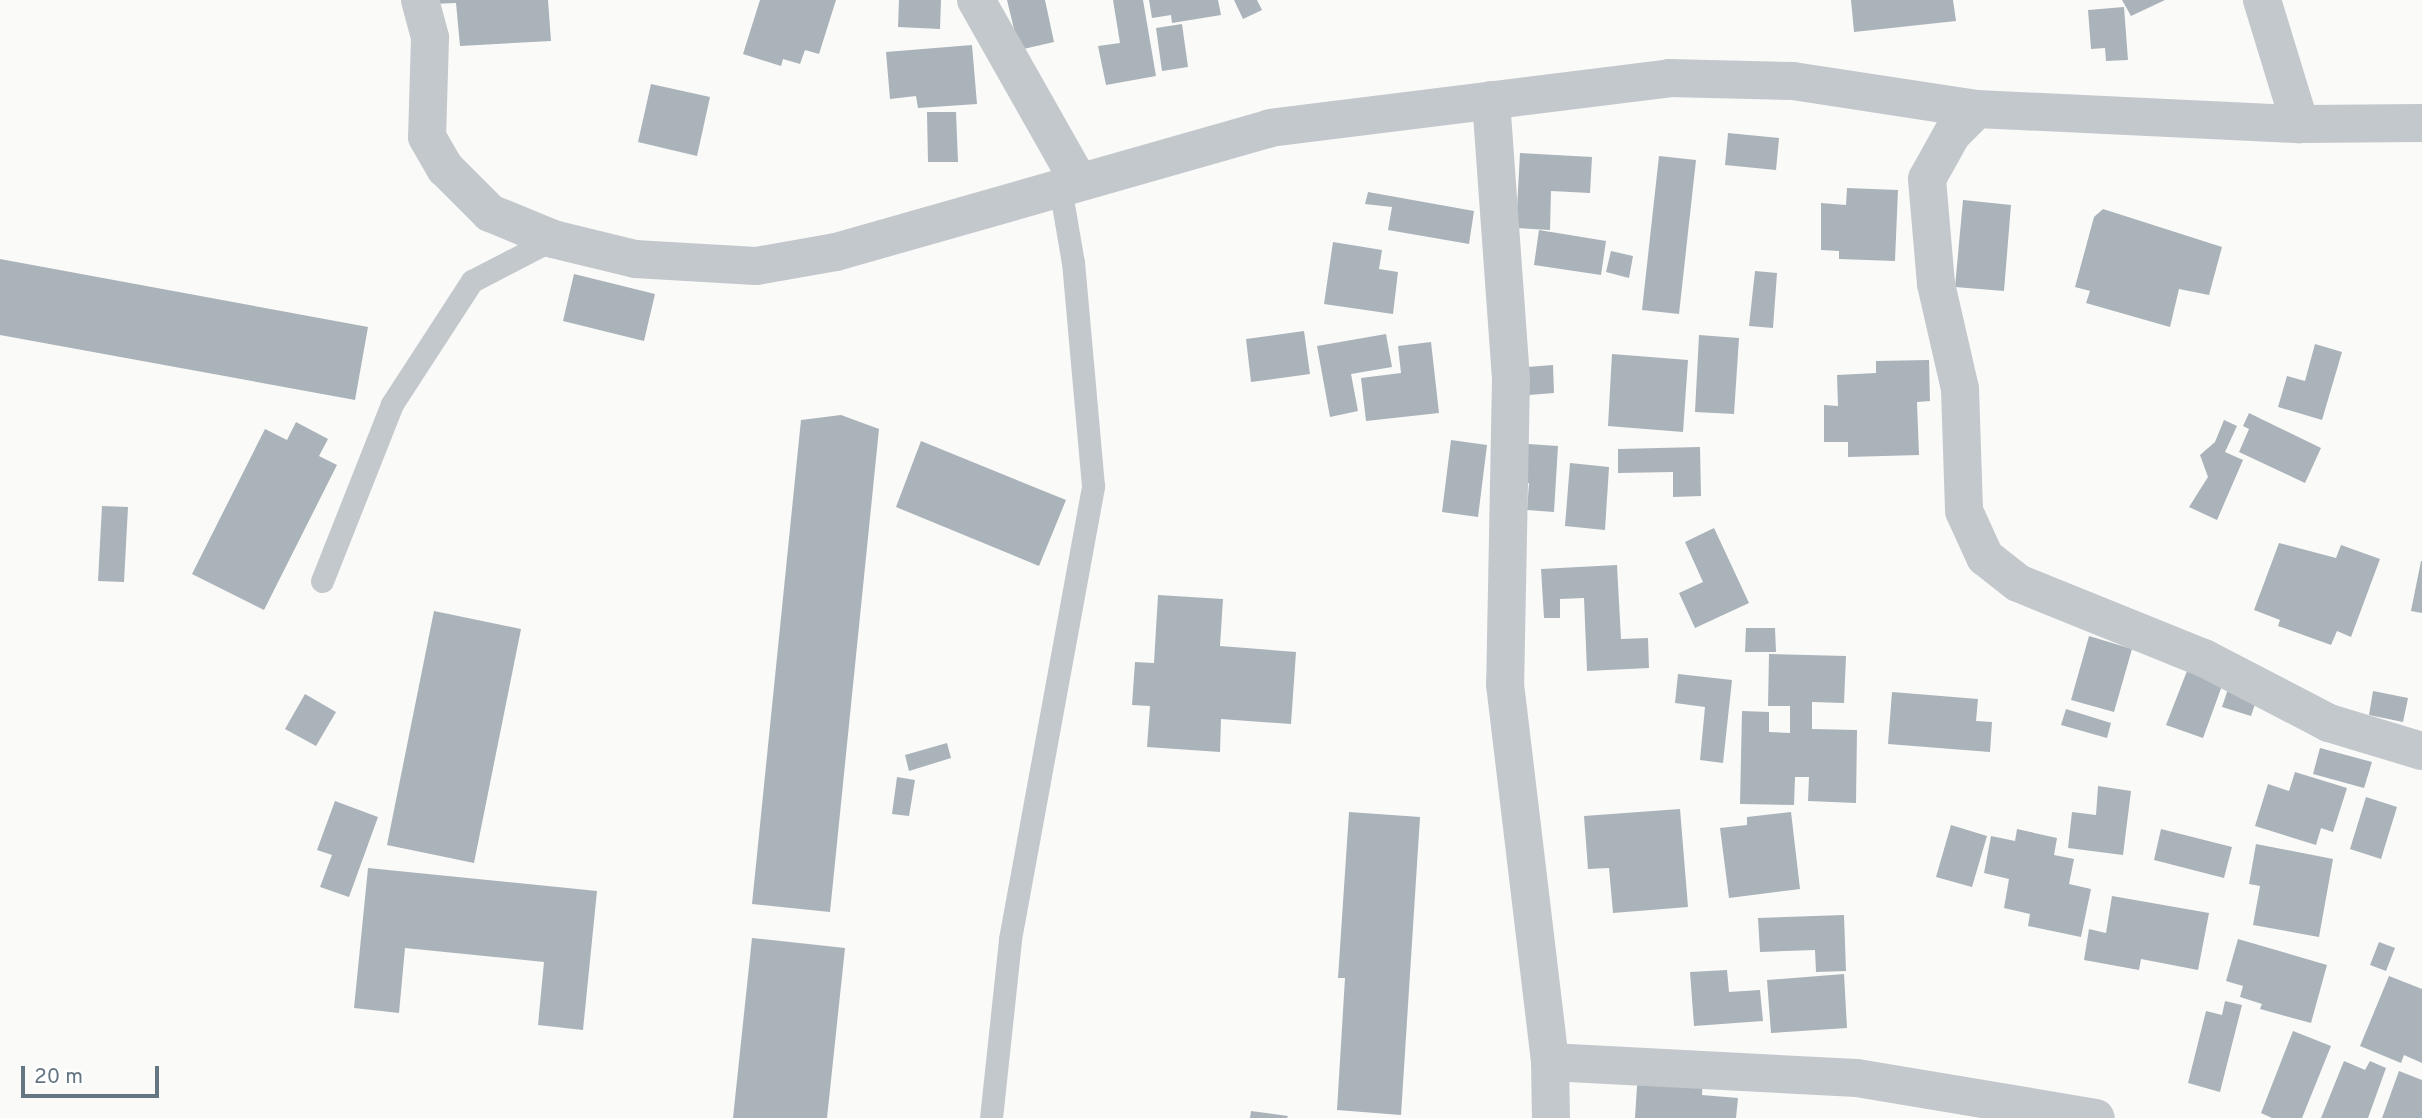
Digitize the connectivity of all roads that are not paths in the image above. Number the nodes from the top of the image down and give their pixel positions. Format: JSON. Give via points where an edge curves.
{"nodes":[{"id":1,"x":420,"y":0,"type":"edge"},
{"id":2,"x":976,"y":0,"type":"edge"},
{"id":3,"x":2262,"y":0,"type":"edge"},
{"id":4,"x":1491,"y":100,"type":"junction"},
{"id":5,"x":1977,"y":109,"type":"junction"},
{"id":6,"x":2422,"y":123,"type":"edge"},
{"id":7,"x":2300,"y":124,"type":"junction"},
{"id":8,"x":1070,"y":184,"type":"junction"},
{"id":9,"x":554,"y":239,"type":"junction"},
{"id":10,"x":322,"y":581,"type":"dead end"},
{"id":11,"x":2422,"y":751,"type":"edge"},
{"id":12,"x":1550,"y":1062,"type":"junction"},
{"id":13,"x":991,"y":1118,"type":"edge"},
{"id":14,"x":1551,"y":1118,"type":"edge"},
{"id":15,"x":2096,"y":1118,"type":"edge"}],
"edges":[{"from":1,"to":9,"type":"street","via":[[430,38],[427,137],[445,168],[490,213]]},
{"from":2,"to":8,"type":"street"},
{"from":3,"to":7,"type":"street"},
{"from":4,"to":5,"type":"street","via":[[1683,78],[1793,80]]},
{"from":4,"to":8,"type":"street","via":[[1270,128]]},
{"from":4,"to":12,"type":"street","via":[[1511,379],[1505,684]]},
{"from":5,"to":7,"type":"street"},
{"from":5,"to":11,"type":"street","via":[[1952,134],[1927,179],[1936,284],[1960,388],[1964,511],[1985,557],[2018,583],[2204,658],[2329,723]]},
{"from":6,"to":7,"type":"street"},
{"from":8,"to":9,"type":"street","via":[[836,252],[756,266],[635,259]]},
{"from":8,"to":13,"type":"lane","via":[[1093,486],[1010,939]]},
{"from":9,"to":10,"type":"lane","via":[[472,281],[393,404]]},
{"from":12,"to":14,"type":"street"},
{"from":12,"to":15,"type":"street","via":[[1857,1078]]}]}
